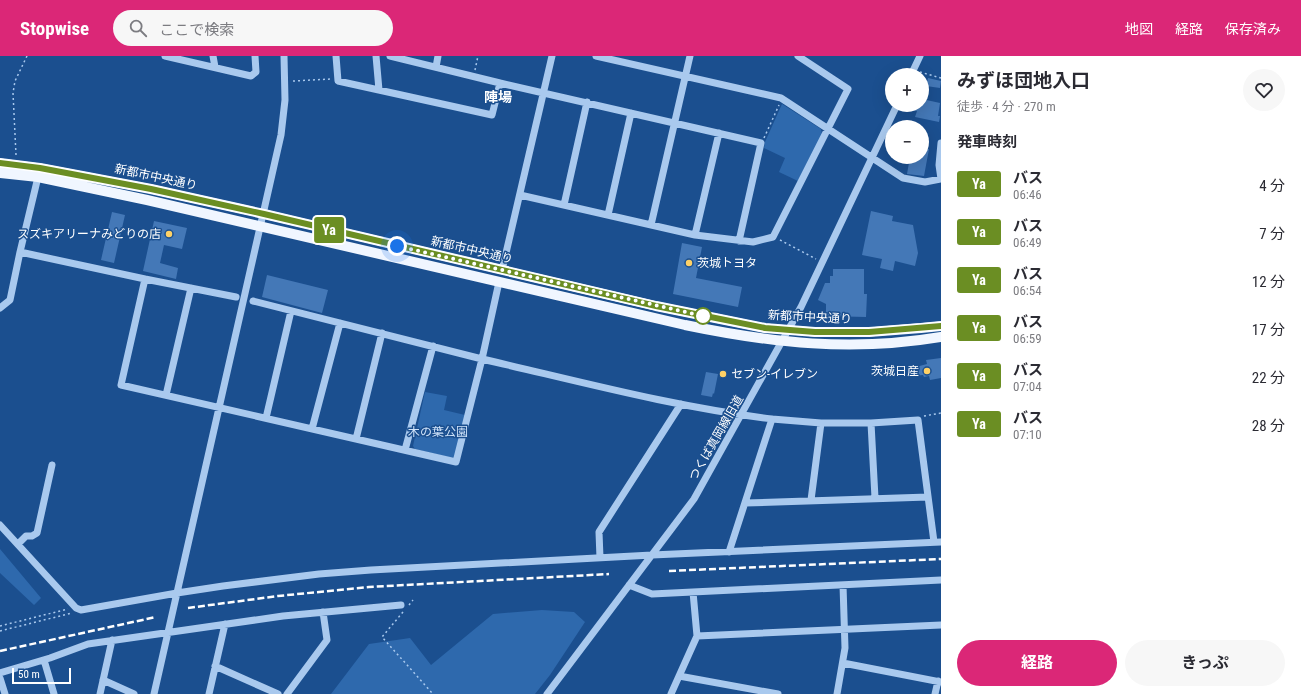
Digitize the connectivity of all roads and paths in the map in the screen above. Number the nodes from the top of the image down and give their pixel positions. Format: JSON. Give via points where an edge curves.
{"nodes":[{"id":1,"x":27,"y":56,"type":"edge"},
{"id":2,"x":168,"y":56,"type":"edge"},
{"id":3,"x":213,"y":56,"type":"edge"},
{"id":4,"x":255,"y":56,"type":"edge"},
{"id":5,"x":284,"y":56,"type":"edge"},
{"id":6,"x":336,"y":56,"type":"edge"},
{"id":7,"x":376,"y":56,"type":"edge"},
{"id":8,"x":390,"y":56,"type":"edge"},
{"id":9,"x":438,"y":56,"type":"edge"},
{"id":10,"x":478,"y":56,"type":"edge"},
{"id":11,"x":552,"y":56,"type":"edge"},
{"id":12,"x":596,"y":56,"type":"edge"},
{"id":13,"x":690,"y":56,"type":"edge"},
{"id":14,"x":798,"y":56,"type":"edge"},
{"id":15,"x":920,"y":56,"type":"edge"},
{"id":16,"x":436,"y":67,"type":"junction"},
{"id":17,"x":215,"y":68,"type":"junction"},
{"id":18,"x":914,"y":68,"type":"edge"},
{"id":19,"x":929,"y":75,"type":"edge"},
{"id":20,"x":474,"y":76,"type":"junction"},
{"id":21,"x":686,"y":76,"type":"junction"},
{"id":22,"x":337,"y":78,"type":"junction"},
{"id":23,"x":941,"y":78,"type":"edge"},
{"id":24,"x":293,"y":81,"type":"dead end"},
{"id":25,"x":500,"y":83,"type":"junction"},
{"id":26,"x":379,"y":90,"type":"junction"},
{"id":27,"x":543,"y":92,"type":"junction"},
{"id":28,"x":782,"y":99,"type":"junction"},
{"id":29,"x":587,"y":102,"type":"junction"},
{"id":30,"x":894,"y":112,"type":"edge"},
{"id":31,"x":631,"y":113,"type":"junction"},
{"id":32,"x":675,"y":123,"type":"junction"},
{"id":33,"x":828,"y":128,"type":"junction"},
{"id":34,"x":719,"y":133,"type":"junction"},
{"id":35,"x":761,"y":143,"type":"junction"},
{"id":36,"x":941,"y":143,"type":"edge"},
{"id":37,"x":16,"y":155,"type":"dead end"},
{"id":38,"x":872,"y":157,"type":"junction"},
{"id":39,"x":0,"y":163,"type":"edge"},
{"id":40,"x":0,"y":173,"type":"edge"},
{"id":41,"x":38,"y":177,"type":"junction"},
{"id":42,"x":941,"y":179,"type":"edge"},
{"id":43,"x":520,"y":195,"type":"junction"},
{"id":44,"x":564,"y":205,"type":"junction"},
{"id":45,"x":264,"y":214,"type":"junction"},
{"id":46,"x":608,"y":215,"type":"junction"},
{"id":47,"x":651,"y":225,"type":"junction"},
{"id":48,"x":261,"y":228,"type":"junction"},
{"id":49,"x":695,"y":235,"type":"junction"},
{"id":50,"x":779,"y":239,"type":"dead end"},
{"id":51,"x":739,"y":241,"type":"junction"},
{"id":52,"x":20,"y":252,"type":"junction"},
{"id":53,"x":816,"y":259,"type":"dead end"},
{"id":54,"x":502,"y":270,"type":"junction"},
{"id":55,"x":145,"y":279,"type":"junction"},
{"id":56,"x":499,"y":282,"type":"junction"},
{"id":57,"x":191,"y":288,"type":"junction"},
{"id":58,"x":236,"y":297,"type":"dead end"},
{"id":59,"x":253,"y":301,"type":"dead end"},
{"id":60,"x":0,"y":308,"type":"edge"},
{"id":61,"x":291,"y":311,"type":"junction"},
{"id":62,"x":340,"y":323,"type":"junction"},
{"id":63,"x":941,"y":326,"type":"edge"},
{"id":64,"x":789,"y":331,"type":"junction"},
{"id":65,"x":382,"y":334,"type":"junction"},
{"id":66,"x":941,"y":337,"type":"edge"},
{"id":67,"x":782,"y":342,"type":"junction"},
{"id":68,"x":433,"y":346,"type":"junction"},
{"id":69,"x":482,"y":359,"type":"junction"},
{"id":70,"x":166,"y":395,"type":"junction"},
{"id":71,"x":681,"y":404,"type":"junction"},
{"id":72,"x":219,"y":407,"type":"junction"},
{"id":73,"x":941,"y":413,"type":"edge"},
{"id":74,"x":742,"y":416,"type":"junction"},
{"id":75,"x":266,"y":418,"type":"junction"},
{"id":76,"x":772,"y":419,"type":"junction"},
{"id":77,"x":918,"y":420,"type":"junction"},
{"id":78,"x":821,"y":423,"type":"junction"},
{"id":79,"x":871,"y":423,"type":"junction"},
{"id":80,"x":312,"y":428,"type":"junction"},
{"id":81,"x":356,"y":439,"type":"junction"},
{"id":82,"x":405,"y":450,"type":"junction"},
{"id":83,"x":52,"y":465,"type":"dead end"},
{"id":84,"x":928,"y":497,"type":"junction"},
{"id":85,"x":875,"y":498,"type":"junction"},
{"id":86,"x":811,"y":500,"type":"junction"},
{"id":87,"x":745,"y":503,"type":"junction"},
{"id":88,"x":0,"y":525,"type":"edge"},
{"id":89,"x":938,"y":542,"type":"edge"},
{"id":90,"x":18,"y":544,"type":"junction"},
{"id":91,"x":729,"y":552,"type":"junction"},
{"id":92,"x":652,"y":555,"type":"junction"},
{"id":93,"x":600,"y":558,"type":"junction"},
{"id":94,"x":941,"y":580,"type":"edge"},
{"id":95,"x":629,"y":585,"type":"junction"},
{"id":96,"x":843,"y":585,"type":"junction"},
{"id":97,"x":693,"y":592,"type":"junction"},
{"id":98,"x":177,"y":593,"type":"junction"},
{"id":99,"x":413,"y":600,"type":"dead end"},
{"id":100,"x":71,"y":608,"type":"dead end"},
{"id":101,"x":404,"y":608,"type":"junction"},
{"id":102,"x":83,"y":610,"type":"junction"},
{"id":103,"x":323,"y":612,"type":"junction"},
{"id":104,"x":225,"y":624,"type":"junction"},
{"id":105,"x":941,"y":625,"type":"edge"},
{"id":106,"x":0,"y":626,"type":"edge"},
{"id":107,"x":844,"y":630,"type":"junction"},
{"id":108,"x":0,"y":631,"type":"edge"},
{"id":109,"x":168,"y":632,"type":"junction"},
{"id":110,"x":697,"y":636,"type":"junction"},
{"id":111,"x":112,"y":640,"type":"junction"},
{"id":112,"x":44,"y":660,"type":"junction"},
{"id":113,"x":842,"y":663,"type":"junction"},
{"id":114,"x":215,"y":666,"type":"junction"},
{"id":115,"x":0,"y":673,"type":"edge"},
{"id":116,"x":679,"y":676,"type":"junction"},
{"id":117,"x":0,"y":678,"type":"edge"},
{"id":118,"x":103,"y":680,"type":"junction"},
{"id":119,"x":940,"y":681,"type":"edge"},
{"id":120,"x":749,"y":691,"type":"edge"},
{"id":121,"x":5,"y":694,"type":"edge"},
{"id":122,"x":54,"y":694,"type":"edge"},
{"id":123,"x":100,"y":694,"type":"edge"},
{"id":124,"x":134,"y":694,"type":"edge"},
{"id":125,"x":154,"y":694,"type":"edge"},
{"id":126,"x":209,"y":694,"type":"edge"},
{"id":127,"x":278,"y":694,"type":"edge"},
{"id":128,"x":287,"y":694,"type":"edge"},
{"id":129,"x":433,"y":694,"type":"edge"},
{"id":130,"x":547,"y":694,"type":"edge"},
{"id":131,"x":671,"y":694,"type":"edge"},
{"id":132,"x":778,"y":694,"type":"edge"},
{"id":133,"x":837,"y":694,"type":"edge"},
{"id":134,"x":935,"y":694,"type":"edge"}],
"edges":[{"from":1,"to":37,"type":"path","via":[[12,93]]},
{"from":2,"to":17,"type":"street"},
{"from":3,"to":17,"type":"street"},
{"from":4,"to":17,"type":"street","via":[[256,72],[252,76]]},
{"from":5,"to":45,"type":"street","via":[[286,82],[283,118]]},
{"from":6,"to":22,"type":"street"},
{"from":7,"to":26,"type":"street"},
{"from":8,"to":16,"type":"street"},
{"from":9,"to":16,"type":"street"},
{"from":10,"to":20,"type":"path"},
{"from":11,"to":27,"type":"street"},
{"from":12,"to":21,"type":"street"},
{"from":13,"to":21,"type":"street"},
{"from":14,"to":33,"type":"street","via":[[848,89]]},
{"from":15,"to":18,"type":"street"},
{"from":16,"to":20,"type":"street"},
{"from":19,"to":23,"type":"path"},
{"from":20,"to":25,"type":"street"},
{"from":21,"to":28,"type":"street"},
{"from":21,"to":32,"type":"street"},
{"from":22,"to":24,"type":"path"},
{"from":22,"to":26,"type":"street","via":[[338,81]]},
{"from":25,"to":26,"type":"street","via":[[492,115]]},
{"from":25,"to":27,"type":"street"},
{"from":27,"to":29,"type":"street"},
{"from":27,"to":43,"type":"street"},
{"from":28,"to":33,"type":"street"},
{"from":28,"to":35,"type":"path"},
{"from":29,"to":31,"type":"street"},
{"from":29,"to":44,"type":"street"},
{"from":30,"to":38,"type":"street","name":"つくば真岡線旧道"},
{"from":31,"to":32,"type":"street"},
{"from":31,"to":46,"type":"street"},
{"from":32,"to":34,"type":"street"},
{"from":32,"to":47,"type":"street"},
{"from":33,"to":38,"type":"street"},
{"from":33,"to":51,"type":"street","via":[[773,237],[753,242]]},
{"from":34,"to":35,"type":"street"},
{"from":34,"to":49,"type":"street"},
{"from":35,"to":51,"type":"street"},
{"from":36,"to":42,"type":"street"},
{"from":38,"to":42,"type":"street","via":[[902,178],[925,182]]},
{"from":38,"to":64,"type":"street","name":"つくば真岡線旧道"},
{"from":39,"to":45,"type":"main road","name":"新都市中央通り","via":[[95,177]]},
{"from":40,"to":41,"type":"main road","name":"新都市中央通り"},
{"from":41,"to":48,"type":"main road","name":"新都市中央通り"},
{"from":41,"to":52,"type":"street"},
{"from":43,"to":44,"type":"street"},
{"from":43,"to":54,"type":"street"},
{"from":44,"to":46,"type":"street"},
{"from":45,"to":48,"type":"street"},
{"from":45,"to":54,"type":"main road","name":"新都市中央通り"},
{"from":46,"to":47,"type":"street"},
{"from":47,"to":49,"type":"street"},
{"from":48,"to":56,"type":"main road","name":"新都市中央通り"},
{"from":48,"to":72,"type":"street"},
{"from":49,"to":51,"type":"street"},
{"from":50,"to":53,"type":"path"},
{"from":52,"to":55,"type":"street"},
{"from":52,"to":60,"type":"street","via":[[10,300]]},
{"from":54,"to":64,"type":"main road","name":"新都市中央通り","via":[[710,317]]},
{"from":55,"to":57,"type":"street"},
{"from":55,"to":70,"type":"street","via":[[121,385]]},
{"from":56,"to":67,"type":"main road","name":"新都市中央通り","via":[[684,325]]},
{"from":56,"to":69,"type":"street"},
{"from":57,"to":58,"type":"street"},
{"from":57,"to":70,"type":"street"},
{"from":59,"to":61,"type":"street"},
{"from":61,"to":62,"type":"street"},
{"from":61,"to":75,"type":"street"},
{"from":62,"to":65,"type":"street"},
{"from":62,"to":80,"type":"street"},
{"from":63,"to":64,"type":"main road","name":"新都市中央通り","via":[[869,332]]},
{"from":64,"to":67,"type":"street","name":"つくば真岡線旧道"},
{"from":65,"to":68,"type":"street"},
{"from":65,"to":81,"type":"street"},
{"from":66,"to":67,"type":"main road","name":"新都市中央通り","via":[[839,346]]},
{"from":67,"to":74,"type":"street","name":"つくば真岡線旧道"},
{"from":68,"to":69,"type":"street"},
{"from":68,"to":82,"type":"street"},
{"from":69,"to":71,"type":"street"},
{"from":69,"to":82,"type":"street","via":[[456,462]]},
{"from":70,"to":72,"type":"street"},
{"from":71,"to":74,"type":"street"},
{"from":71,"to":93,"type":"street","via":[[599,532]]},
{"from":72,"to":75,"type":"street"},
{"from":72,"to":98,"type":"street"},
{"from":73,"to":77,"type":"path"},
{"from":74,"to":76,"type":"street"},
{"from":74,"to":92,"type":"street","name":"つくば真岡線旧道","via":[[694,499]]},
{"from":75,"to":80,"type":"street"},
{"from":76,"to":78,"type":"street"},
{"from":76,"to":87,"type":"street"},
{"from":77,"to":79,"type":"street"},
{"from":77,"to":84,"type":"street"},
{"from":78,"to":79,"type":"street"},
{"from":78,"to":86,"type":"street"},
{"from":79,"to":85,"type":"street"},
{"from":80,"to":81,"type":"street"},
{"from":81,"to":82,"type":"street"},
{"from":83,"to":90,"type":"street","via":[[37,533],[26,536]]},
{"from":84,"to":85,"type":"street"},
{"from":84,"to":89,"type":"street"},
{"from":85,"to":86,"type":"street"},
{"from":86,"to":87,"type":"street"},
{"from":87,"to":91,"type":"street"},
{"from":88,"to":90,"type":"street"},
{"from":89,"to":91,"type":"street"},
{"from":90,"to":102,"type":"street","via":[[76,608]]},
{"from":91,"to":92,"type":"street"},
{"from":92,"to":93,"type":"street"},
{"from":92,"to":95,"type":"street","name":"つくば真岡線旧道"},
{"from":93,"to":98,"type":"street","via":[[363,570]]},
{"from":94,"to":96,"type":"street"},
{"from":95,"to":97,"type":"street","via":[[652,594]]},
{"from":95,"to":130,"type":"street","name":"つくば真岡線旧道"},
{"from":96,"to":97,"type":"street"},
{"from":96,"to":107,"type":"street"},
{"from":97,"to":110,"type":"street"},
{"from":98,"to":102,"type":"street"},
{"from":98,"to":109,"type":"street"},
{"from":99,"to":101,"type":"path"},
{"from":100,"to":106,"type":"path"},
{"from":101,"to":103,"type":"street"},
{"from":101,"to":129,"type":"path","via":[[382,636]]},
{"from":102,"to":108,"type":"path"},
{"from":103,"to":104,"type":"street"},
{"from":103,"to":128,"type":"street","via":[[327,640]]},
{"from":104,"to":109,"type":"street"},
{"from":104,"to":114,"type":"street"},
{"from":105,"to":107,"type":"street"},
{"from":107,"to":110,"type":"street"},
{"from":107,"to":113,"type":"street","via":[[845,648]]},
{"from":109,"to":111,"type":"street"},
{"from":109,"to":125,"type":"street"},
{"from":110,"to":116,"type":"street"},
{"from":111,"to":112,"type":"street","via":[[88,644]]},
{"from":111,"to":118,"type":"street"},
{"from":112,"to":115,"type":"street"},
{"from":112,"to":122,"type":"street"},
{"from":113,"to":119,"type":"street"},
{"from":113,"to":133,"type":"street"},
{"from":114,"to":126,"type":"street"},
{"from":114,"to":127,"type":"street"},
{"from":116,"to":120,"type":"street"},
{"from":116,"to":131,"type":"street"},
{"from":117,"to":121,"type":"street"},
{"from":118,"to":123,"type":"street"},
{"from":118,"to":124,"type":"street"},
{"from":119,"to":134,"type":"street"},
{"from":120,"to":132,"type":"street"}]}
